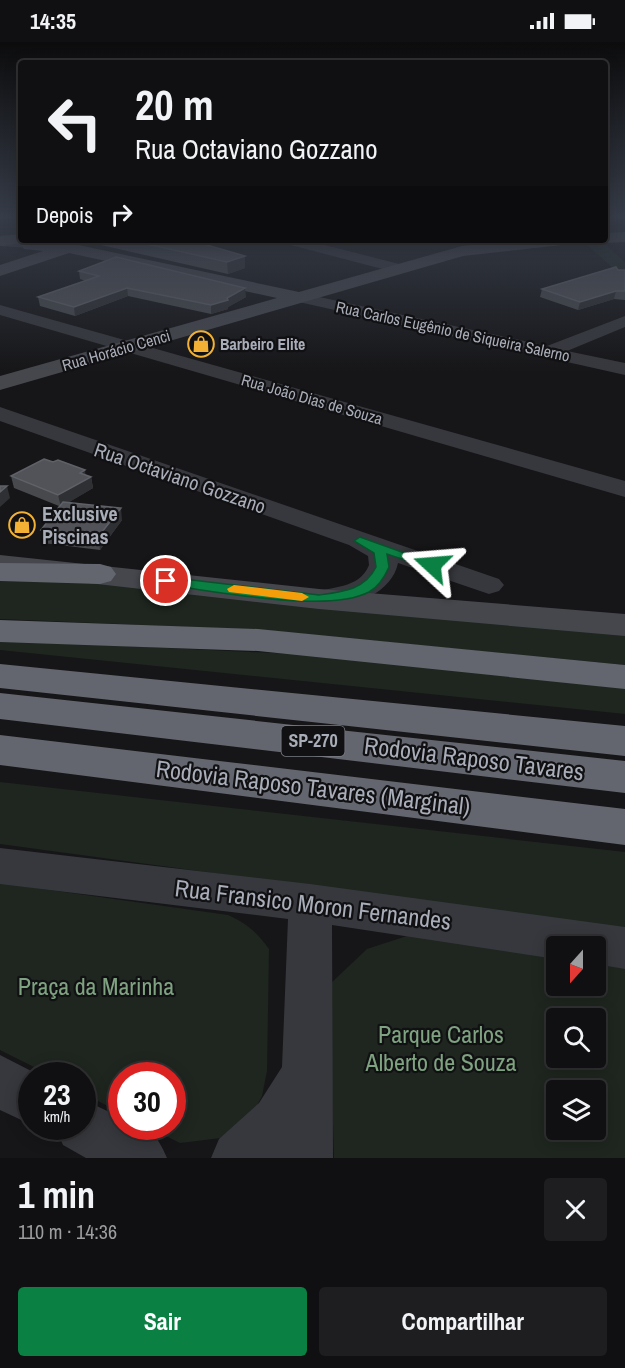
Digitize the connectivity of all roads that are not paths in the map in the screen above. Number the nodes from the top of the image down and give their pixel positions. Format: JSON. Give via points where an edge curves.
{"nodes":[{"id":1,"x":147,"y":268,"type":"edge"},
{"id":2,"x":398,"y":268,"type":"edge"},
{"id":3,"x":296,"y":297,"type":"junction"},
{"id":4,"x":268,"y":299,"type":"junction"},
{"id":5,"x":0,"y":310,"type":"edge"},
{"id":6,"x":625,"y":321,"type":"edge"},
{"id":7,"x":128,"y":346,"type":"junction"},
{"id":8,"x":558,"y":354,"type":"junction"},
{"id":9,"x":625,"y":369,"type":"edge"},
{"id":10,"x":0,"y":383,"type":"edge"},
{"id":11,"x":0,"y":414,"type":"edge"},
{"id":12,"x":625,"y":489,"type":"edge"},
{"id":13,"x":360,"y":541,"type":"junction"},
{"id":14,"x":0,"y":564,"type":"edge"},
{"id":15,"x":0,"y":572,"type":"edge"},
{"id":16,"x":100,"y":574,"type":"junction"},
{"id":17,"x":489,"y":585,"type":"dead end"},
{"id":18,"x":319,"y":599,"type":"junction"},
{"id":19,"x":625,"y":625,"type":"edge"},
{"id":20,"x":0,"y":631,"type":"edge"},
{"id":21,"x":0,"y":676,"type":"edge"},
{"id":22,"x":625,"y":677,"type":"edge"},
{"id":23,"x":0,"y":706,"type":"edge"},
{"id":24,"x":625,"y":741,"type":"edge"},
{"id":25,"x":0,"y":750,"type":"edge"},
{"id":26,"x":0,"y":770,"type":"edge"},
{"id":27,"x":625,"y":777,"type":"edge"},
{"id":28,"x":415,"y":802,"type":"junction"},
{"id":29,"x":625,"y":827,"type":"edge"},
{"id":30,"x":0,"y":866,"type":"edge"},
{"id":31,"x":310,"y":903,"type":"junction"},
{"id":32,"x":625,"y":948,"type":"edge"},
{"id":33,"x":308,"y":1068,"type":"junction"},
{"id":34,"x":0,"y":1081,"type":"edge"},
{"id":35,"x":18,"y":1091,"type":"edge"},
{"id":36,"x":96,"y":1134,"type":"edge"},
{"id":37,"x":140,"y":1158,"type":"edge"},
{"id":38,"x":238,"y":1158,"type":"edge"},
{"id":39,"x":306,"y":1158,"type":"edge"}],
"edges":[{"from":1,"to":4,"type":"main road"},
{"from":2,"to":3,"type":"main road","name":"Rua Horácio Cenci"},
{"from":3,"to":4,"type":"main road","name":"Rua Horácio Cenci"},
{"from":3,"to":8,"type":"street","name":"Rua Carlos Eugênio de Siqueira Salerno"},
{"from":4,"to":7,"type":"main road","name":"Rua Horácio Cenci"},
{"from":5,"to":7,"type":"street","name":"Rua João Dias de Souza"},
{"from":6,"to":8,"type":"street","via":[[578,341],[569,354]]},
{"from":7,"to":10,"type":"main road","name":"Rua Horácio Cenci"},
{"from":7,"to":12,"type":"street","name":"Rua João Dias de Souza"},
{"from":8,"to":9,"type":"street","name":"Rua Carlos Eugênio de Siqueira Salerno"},
{"from":11,"to":13,"type":"street","name":"Rua Octaviano Gozzano"},
{"from":13,"to":17,"type":"street","name":"Rua Octaviano Gozzano"},
{"from":13,"to":18,"type":"street","name":"Rua Octaviano Gozzano","via":[[380,551],[383,567],[378,577],[355,593]]},
{"from":14,"to":16,"type":"main road"},
{"from":15,"to":16,"type":"highway"},
{"from":16,"to":18,"type":"main road"},
{"from":18,"to":19,"type":"main road"},
{"from":20,"to":22,"type":"highway","via":[[258,640]]},
{"from":21,"to":24,"type":"highway","name":"Rodovia Raposo Tavares","number":"SP-270"},
{"from":23,"to":27,"type":"highway","name":"Rodovia Raposo Tavares","number":"SP-270"},
{"from":25,"to":28,"type":"highway","name":"Rodovia Raposo Tavares (Marginal)","number":"SP-270"},
{"from":26,"to":28,"type":"highway","number":"SP-270"},
{"from":28,"to":29,"type":"highway","name":"Rodovia Raposo Tavares (Marginal)","number":"SP-270"},
{"from":30,"to":31,"type":"street","name":"Rua Fransico Moron Fernandes"},
{"from":31,"to":32,"type":"street","name":"Rua Fransico Moron Fernandes"},
{"from":31,"to":33,"type":"street"},
{"from":33,"to":38,"type":"street","via":[[297,1094],[277,1122]]},
{"from":33,"to":39,"type":"street"},
{"from":34,"to":35,"type":"street"},
{"from":36,"to":37,"type":"street"}]}
